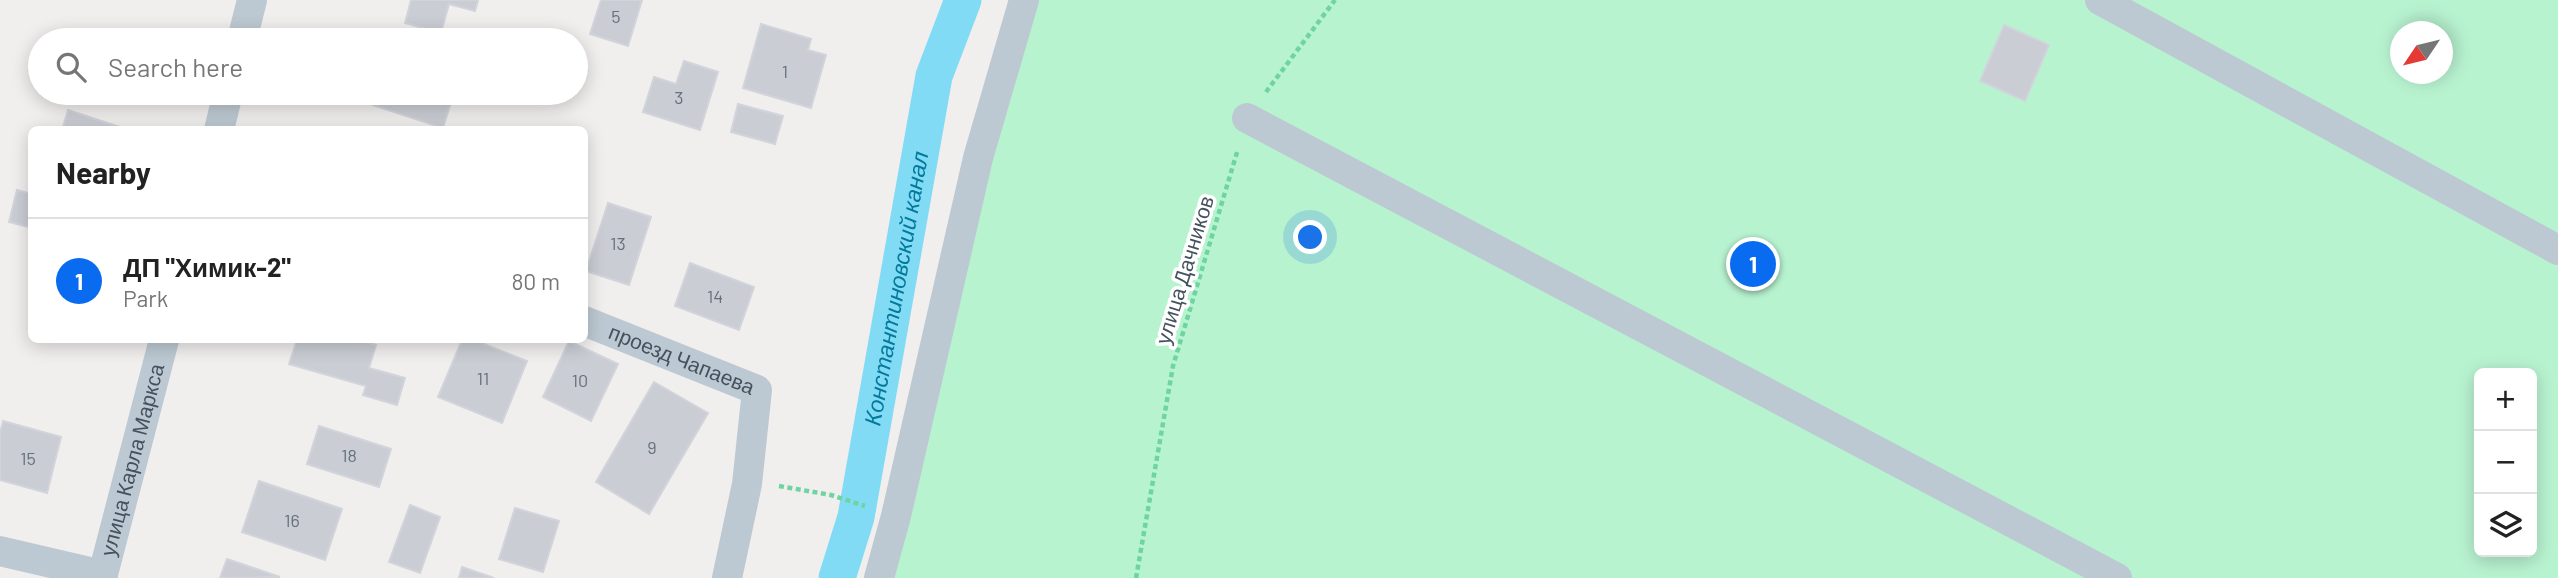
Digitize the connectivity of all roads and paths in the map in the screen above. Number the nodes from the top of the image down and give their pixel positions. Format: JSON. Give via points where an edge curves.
{"nodes":[{"id":1,"x":252,"y":0,"type":"edge"},
{"id":2,"x":1024,"y":0,"type":"edge"},
{"id":3,"x":1335,"y":0,"type":"edge"},
{"id":4,"x":2100,"y":0,"type":"edge"},
{"id":5,"x":245,"y":28,"type":"edge"},
{"id":6,"x":225,"y":105,"type":"edge"},
{"id":7,"x":1247,"y":118,"type":"junction"},
{"id":8,"x":220,"y":126,"type":"edge"},
{"id":9,"x":2558,"y":250,"type":"edge"},
{"id":10,"x":588,"y":323,"type":"edge"},
{"id":11,"x":163,"y":343,"type":"edge"},
{"id":12,"x":747,"y":484,"type":"junction"},
{"id":13,"x":866,"y":507,"type":"dead end"},
{"id":14,"x":0,"y":551,"type":"edge"},
{"id":15,"x":103,"y":576,"type":"edge"},
{"id":16,"x":727,"y":578,"type":"edge"},
{"id":17,"x":879,"y":578,"type":"edge"},
{"id":18,"x":1136,"y":578,"type":"edge"},
{"id":19,"x":2117,"y":578,"type":"edge"}],
"edges":[{"from":1,"to":5,"type":"street"},
{"from":2,"to":17,"type":"street","via":[[978,158]]},
{"from":3,"to":7,"type":"path","name":"улица Дачников"},
{"from":4,"to":9,"type":"street"},
{"from":6,"to":8,"type":"street"},
{"from":7,"to":18,"type":"path","name":"улица Дачников","via":[[1173,366]]},
{"from":7,"to":19,"type":"street"},
{"from":10,"to":12,"type":"street","name":"проезд Чапаева","via":[[757,390]]},
{"from":11,"to":15,"type":"street","name":"улица Карла Маркса"},
{"from":12,"to":13,"type":"path","via":[[831,495]]},
{"from":12,"to":16,"type":"street","name":"проезд Чапаева"},
{"from":14,"to":15,"type":"street"}]}
